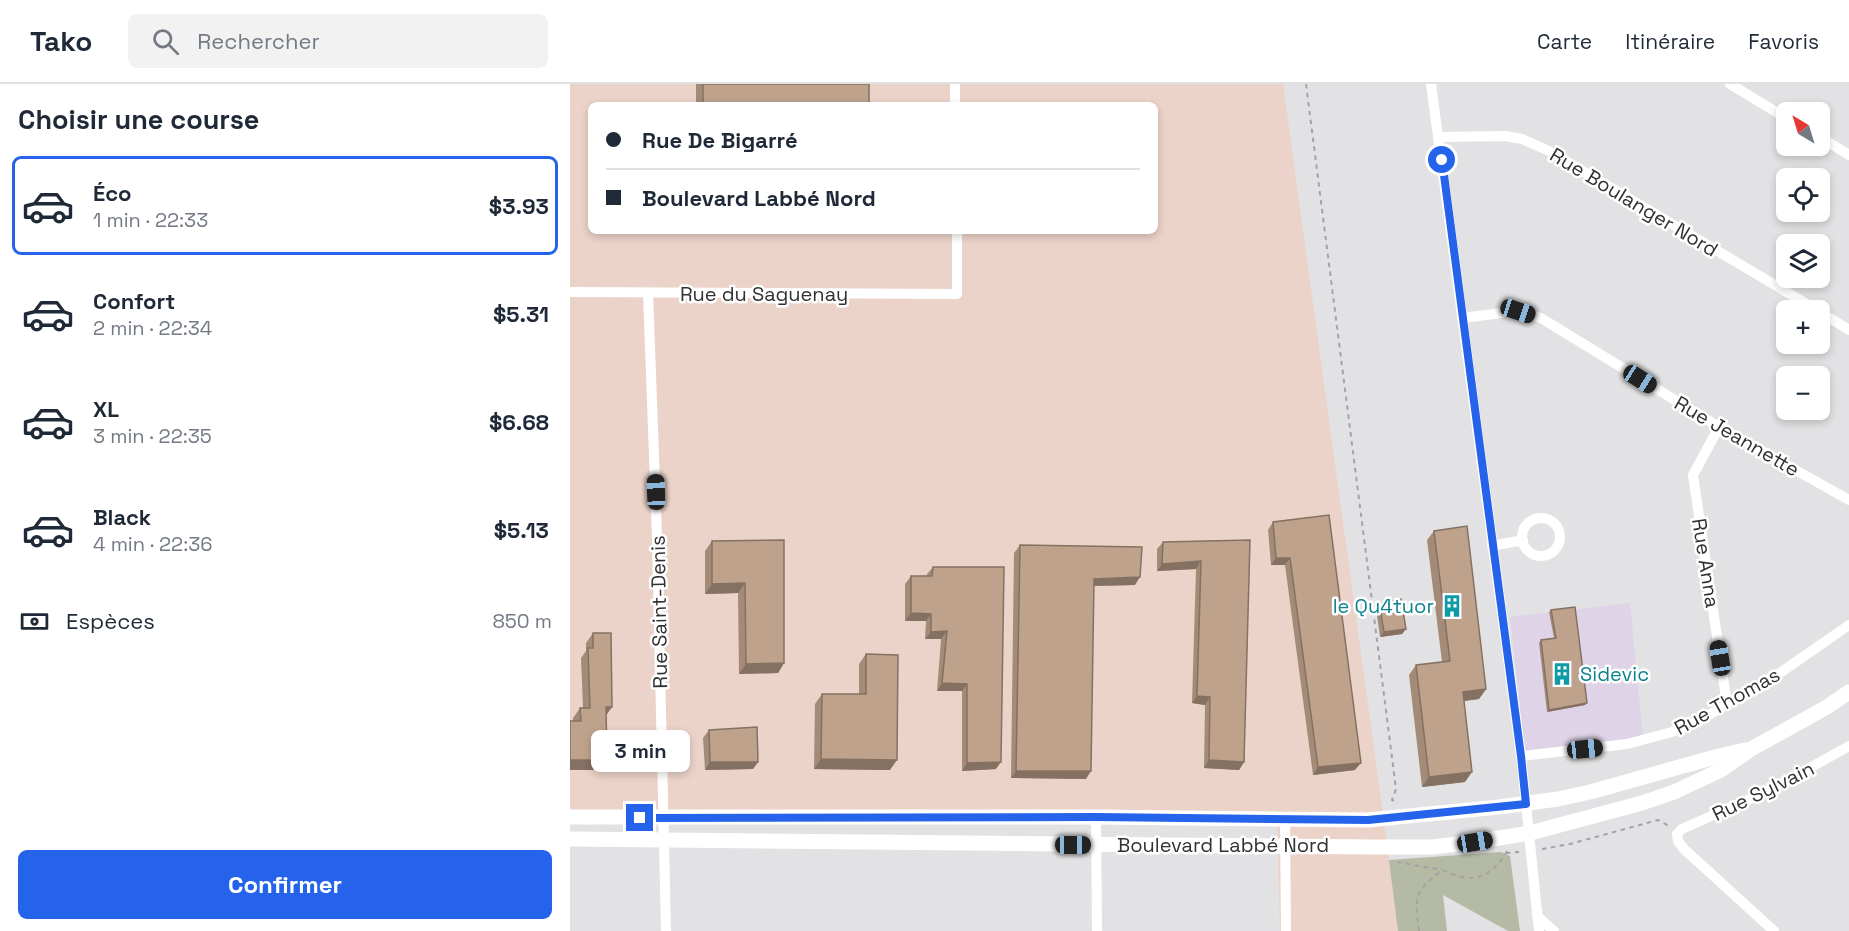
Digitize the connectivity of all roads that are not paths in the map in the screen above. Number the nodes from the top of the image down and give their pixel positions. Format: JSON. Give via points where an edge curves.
{"nodes":[{"id":1,"x":955,"y":84,"type":"edge"},
{"id":2,"x":1431,"y":84,"type":"edge"},
{"id":3,"x":1730,"y":84,"type":"edge"},
{"id":4,"x":955,"y":102,"type":"edge"},
{"id":5,"x":1776,"y":112,"type":"edge"},
{"id":6,"x":1438,"y":137,"type":"junction"},
{"id":7,"x":1830,"y":143,"type":"edge"},
{"id":8,"x":1849,"y":155,"type":"edge"},
{"id":9,"x":957,"y":234,"type":"edge"},
{"id":10,"x":570,"y":292,"type":"edge"},
{"id":11,"x":648,"y":293,"type":"junction"},
{"id":12,"x":1800,"y":300,"type":"edge"},
{"id":13,"x":1462,"y":318,"type":"junction"},
{"id":14,"x":1830,"y":318,"type":"edge"},
{"id":15,"x":1849,"y":330,"type":"edge"},
{"id":16,"x":1719,"y":427,"type":"junction"},
{"id":17,"x":1849,"y":500,"type":"edge"},
{"id":18,"x":1523,"y":540,"type":"dead end"},
{"id":19,"x":1492,"y":546,"type":"junction"},
{"id":20,"x":1849,"y":625,"type":"edge"},
{"id":21,"x":1849,"y":692,"type":"edge"},
{"id":22,"x":1727,"y":704,"type":"junction"},
{"id":23,"x":1849,"y":746,"type":"edge"},
{"id":24,"x":1751,"y":749,"type":"junction"},
{"id":25,"x":1521,"y":756,"type":"junction"},
{"id":26,"x":1526,"y":804,"type":"junction"},
{"id":27,"x":570,"y":817,"type":"edge"},
{"id":28,"x":1096,"y":817,"type":"junction"},
{"id":29,"x":663,"y":818,"type":"junction"},
{"id":30,"x":1285,"y":818,"type":"junction"},
{"id":31,"x":1530,"y":833,"type":"junction"},
{"id":32,"x":570,"y":839,"type":"edge"},
{"id":33,"x":663,"y":841,"type":"junction"},
{"id":34,"x":1285,"y":844,"type":"junction"},
{"id":35,"x":1096,"y":845,"type":"junction"},
{"id":36,"x":1537,"y":916,"type":"junction"},
{"id":37,"x":666,"y":931,"type":"edge"},
{"id":38,"x":1097,"y":931,"type":"edge"},
{"id":39,"x":1286,"y":931,"type":"edge"},
{"id":40,"x":1539,"y":931,"type":"edge"},
{"id":41,"x":1554,"y":931,"type":"edge"},
{"id":42,"x":1774,"y":931,"type":"edge"}],
"edges":[{"from":1,"to":4,"type":"street"},
{"from":2,"to":6,"type":"street"},
{"from":3,"to":5,"type":"street"},
{"from":6,"to":12,"type":"street","name":"Rue Boulanger Nord","via":[[1505,136],[1549,151]]},
{"from":6,"to":13,"type":"street"},
{"from":7,"to":8,"type":"street"},
{"from":9,"to":11,"type":"street","name":"Rue du Saguenay","via":[[957,294]]},
{"from":10,"to":11,"type":"street","name":"Rue du Saguenay"},
{"from":11,"to":29,"type":"street","name":"Rue Saint-Denis"},
{"from":13,"to":16,"type":"street","name":"Rue Jeannette","via":[[1518,311],[1541,318]]},
{"from":13,"to":19,"type":"street"},
{"from":14,"to":15,"type":"street","name":"Rue Boulanger Nord"},
{"from":16,"to":17,"type":"street","name":"Rue Jeannette"},
{"from":16,"to":22,"type":"street","name":"Rue Anna","via":[[1693,475]]},
{"from":18,"to":19,"type":"street"},
{"from":19,"to":25,"type":"street"},
{"from":20,"to":22,"type":"street","name":"Rue Thomas"},
{"from":21,"to":24,"type":"main road","name":"Boulevard Labbé Nord"},
{"from":22,"to":25,"type":"street","name":"Rue Thomas","via":[[1697,722],[1627,744]]},
{"from":23,"to":42,"type":"street","name":"Rue Sylvain","via":[[1772,789],[1677,834],[1684,849]]},
{"from":24,"to":26,"type":"main road","name":"Boulevard Labbé Nord","via":[[1590,792]]},
{"from":24,"to":31,"type":"main road","name":"Boulevard Labbé Nord","via":[[1721,770],[1674,792]]},
{"from":25,"to":26,"type":"street"},
{"from":26,"to":30,"type":"main road","name":"Boulevard Labbé Nord","via":[[1368,820]]},
{"from":26,"to":31,"type":"street"},
{"from":27,"to":29,"type":"main road","name":"Boulevard Labbé Nord"},
{"from":28,"to":29,"type":"main road","name":"Boulevard Labbé Nord"},
{"from":28,"to":30,"type":"main road","name":"Boulevard Labbé Nord"},
{"from":28,"to":35,"type":"street"},
{"from":29,"to":33,"type":"street","name":"Rue Saint-Denis"},
{"from":30,"to":34,"type":"street"},
{"from":31,"to":34,"type":"main road","name":"Boulevard Labbé Nord","via":[[1432,847]]},
{"from":31,"to":36,"type":"street"},
{"from":32,"to":33,"type":"main road","name":"Boulevard Labbé Nord"},
{"from":33,"to":35,"type":"main road","name":"Boulevard Labbé Nord"},
{"from":33,"to":37,"type":"street","name":"Rue Saint-Denis"},
{"from":34,"to":35,"type":"main road","name":"Boulevard Labbé Nord"},
{"from":34,"to":39,"type":"street"},
{"from":35,"to":38,"type":"street"},
{"from":36,"to":40,"type":"street"},
{"from":36,"to":41,"type":"street"}]}
